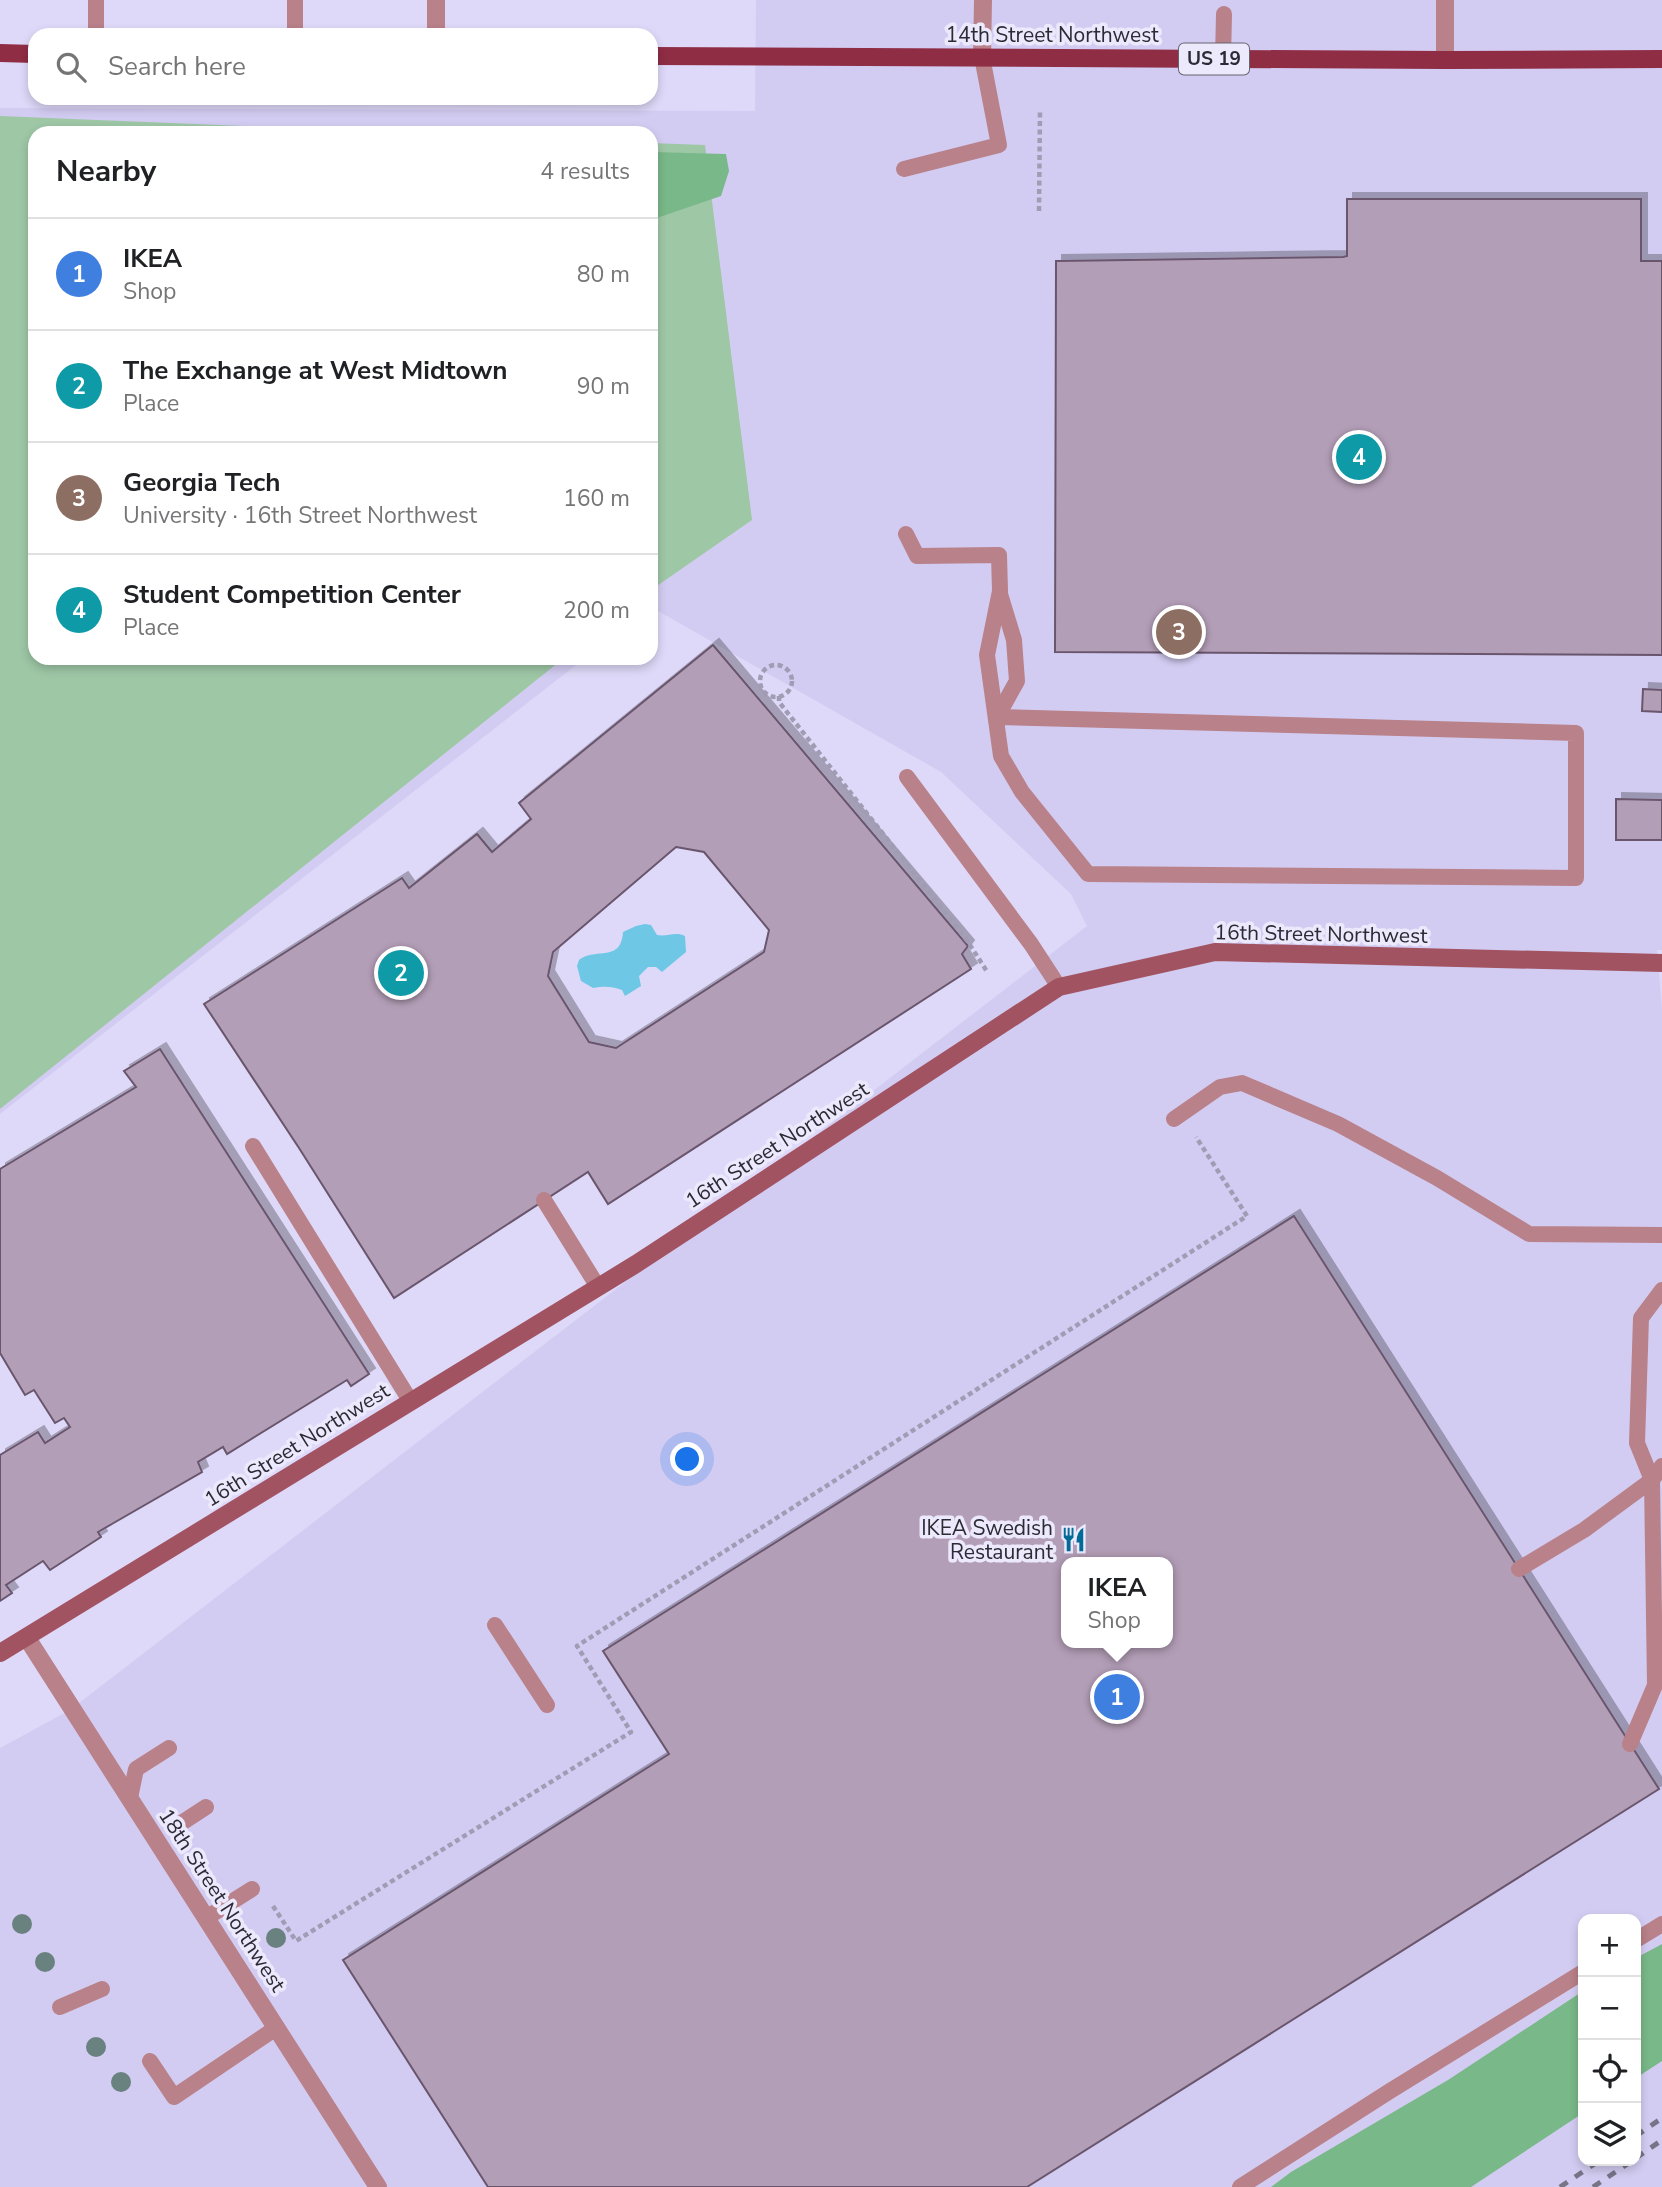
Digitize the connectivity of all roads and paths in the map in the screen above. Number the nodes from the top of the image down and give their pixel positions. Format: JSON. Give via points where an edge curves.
{"nodes":[{"id":1,"x":96,"y":0,"type":"edge"},
{"id":2,"x":295,"y":0,"type":"edge"},
{"id":3,"x":436,"y":0,"type":"edge"},
{"id":4,"x":983,"y":0,"type":"edge"},
{"id":5,"x":1446,"y":0,"type":"edge"},
{"id":6,"x":1224,"y":14,"type":"dead end"},
{"id":7,"x":96,"y":28,"type":"edge"},
{"id":8,"x":295,"y":28,"type":"edge"},
{"id":9,"x":436,"y":28,"type":"edge"},
{"id":10,"x":0,"y":53,"type":"edge"},
{"id":11,"x":28,"y":54,"type":"edge"},
{"id":12,"x":658,"y":56,"type":"edge"},
{"id":13,"x":982,"y":57,"type":"junction"},
{"id":14,"x":1223,"y":59,"type":"junction"},
{"id":15,"x":1662,"y":59,"type":"edge"},
{"id":16,"x":1446,"y":60,"type":"junction"},
{"id":17,"x":1040,"y":109,"type":"dead end"},
{"id":18,"x":904,"y":169,"type":"dead end"},
{"id":19,"x":1039,"y":211,"type":"dead end"},
{"id":20,"x":906,"y":534,"type":"dead end"},
{"id":21,"x":1000,"y":591,"type":"junction"},
{"id":22,"x":779,"y":696,"type":"junction"},
{"id":23,"x":997,"y":717,"type":"junction"},
{"id":24,"x":907,"y":776,"type":"dead end"},
{"id":25,"x":1662,"y":963,"type":"edge"},
{"id":26,"x":988,"y":973,"type":"dead end"},
{"id":27,"x":1059,"y":987,"type":"junction"},
{"id":28,"x":1177,"y":1117,"type":"joint"},
{"id":29,"x":253,"y":1146,"type":"dead end"},
{"id":30,"x":544,"y":1200,"type":"dead end"},
{"id":31,"x":1662,"y":1235,"type":"edge"},
{"id":32,"x":598,"y":1287,"type":"junction"},
{"id":33,"x":1662,"y":1290,"type":"edge"},
{"id":34,"x":411,"y":1402,"type":"junction"},
{"id":35,"x":1657,"y":1473,"type":"edge"},
{"id":36,"x":1519,"y":1569,"type":"dead end"},
{"id":37,"x":495,"y":1625,"type":"dead end"},
{"id":38,"x":27,"y":1638,"type":"junction"},
{"id":39,"x":0,"y":1654,"type":"edge"},
{"id":40,"x":547,"y":1705,"type":"dead end"},
{"id":41,"x":1630,"y":1744,"type":"dead end"},
{"id":42,"x":169,"y":1748,"type":"dead end"},
{"id":43,"x":130,"y":1798,"type":"junction"},
{"id":44,"x":206,"y":1807,"type":"dead end"},
{"id":45,"x":183,"y":1822,"type":"dead end"},
{"id":46,"x":259,"y":1892,"type":"joint"},
{"id":47,"x":206,"y":1918,"type":"junction"},
{"id":48,"x":1662,"y":1924,"type":"edge"},
{"id":49,"x":1641,"y":1937,"type":"edge"},
{"id":50,"x":1578,"y":1975,"type":"edge"},
{"id":51,"x":102,"y":1989,"type":"dead end"},
{"id":52,"x":60,"y":2007,"type":"dead end"},
{"id":53,"x":276,"y":2028,"type":"junction"},
{"id":54,"x":150,"y":2061,"type":"dead end"},
{"id":55,"x":378,"y":2187,"type":"edge"},
{"id":56,"x":1240,"y":2187,"type":"edge"}],
"edges":[{"from":1,"to":7,"type":"lane"},
{"from":2,"to":8,"type":"lane"},
{"from":3,"to":9,"type":"street"},
{"from":4,"to":13,"type":"street"},
{"from":5,"to":16,"type":"street"},
{"from":6,"to":14,"type":"lane"},
{"from":10,"to":11,"type":"main road"},
{"from":12,"to":13,"type":"main road","name":"14th Street Northwest","number":"US 19"},
{"from":13,"to":14,"type":"main road","name":"14th Street Northwest","number":"US 19"},
{"from":13,"to":18,"type":"lane","via":[[999,145]]},
{"from":14,"to":16,"type":"main road","name":"14th Street Northwest","number":"US 19"},
{"from":15,"to":16,"type":"main road","name":"14th Street Northwest","number":"US 19"},
{"from":17,"to":19,"type":"path"},
{"from":20,"to":21,"type":"lane","via":[[917,556],[999,555]]},
{"from":21,"to":23,"type":"lane","via":[[987,654]]},
{"from":21,"to":23,"type":"lane","via":[[1014,640],[1017,681]]},
{"from":22,"to":22,"type":"path","via":[[767,694],[760,681],[767,667],[775,664],[784,667],[792,681]]},
{"from":22,"to":26,"type":"path","via":[[779,702]]},
{"from":23,"to":23,"type":"lane","via":[[1576,733],[1576,878],[1088,874],[1022,792],[1001,756]]},
{"from":24,"to":27,"type":"lane"},
{"from":25,"to":27,"type":"street","name":"16th Street Northwest","via":[[1215,953]]},
{"from":27,"to":32,"type":"street","name":"16th Street Northwest"},
{"from":28,"to":31,"type":"lane","via":[[1220,1087],[1242,1083],[1338,1124],[1529,1234]]},
{"from":28,"to":46,"type":"path","via":[[1247,1216],[577,1646],[631,1732],[296,1941]]},
{"from":29,"to":34,"type":"lane"},
{"from":30,"to":32,"type":"lane"},
{"from":32,"to":34,"type":"street","name":"16th Street Northwest"},
{"from":33,"to":35,"type":"lane","via":[[1641,1318],[1637,1443]]},
{"from":34,"to":38,"type":"street","name":"16th Street Northwest"},
{"from":35,"to":36,"type":"lane","via":[[1584,1530]]},
{"from":35,"to":41,"type":"lane","via":[[1655,1685]]},
{"from":37,"to":40,"type":"lane"},
{"from":38,"to":39,"type":"street","name":"16th Street Northwest"},
{"from":38,"to":43,"type":"street","name":"18th Street Northwest"},
{"from":42,"to":43,"type":"lane","via":[[136,1769]]},
{"from":43,"to":47,"type":"street","name":"18th Street Northwest"},
{"from":44,"to":45,"type":"lane"},
{"from":46,"to":47,"type":"lane"},
{"from":47,"to":53,"type":"street","name":"18th Street Northwest"},
{"from":48,"to":49,"type":"lane"},
{"from":50,"to":56,"type":"lane"},
{"from":51,"to":52,"type":"lane"},
{"from":53,"to":54,"type":"lane","via":[[174,2097]]},
{"from":53,"to":55,"type":"street","name":"18th Street Northwest"}]}
